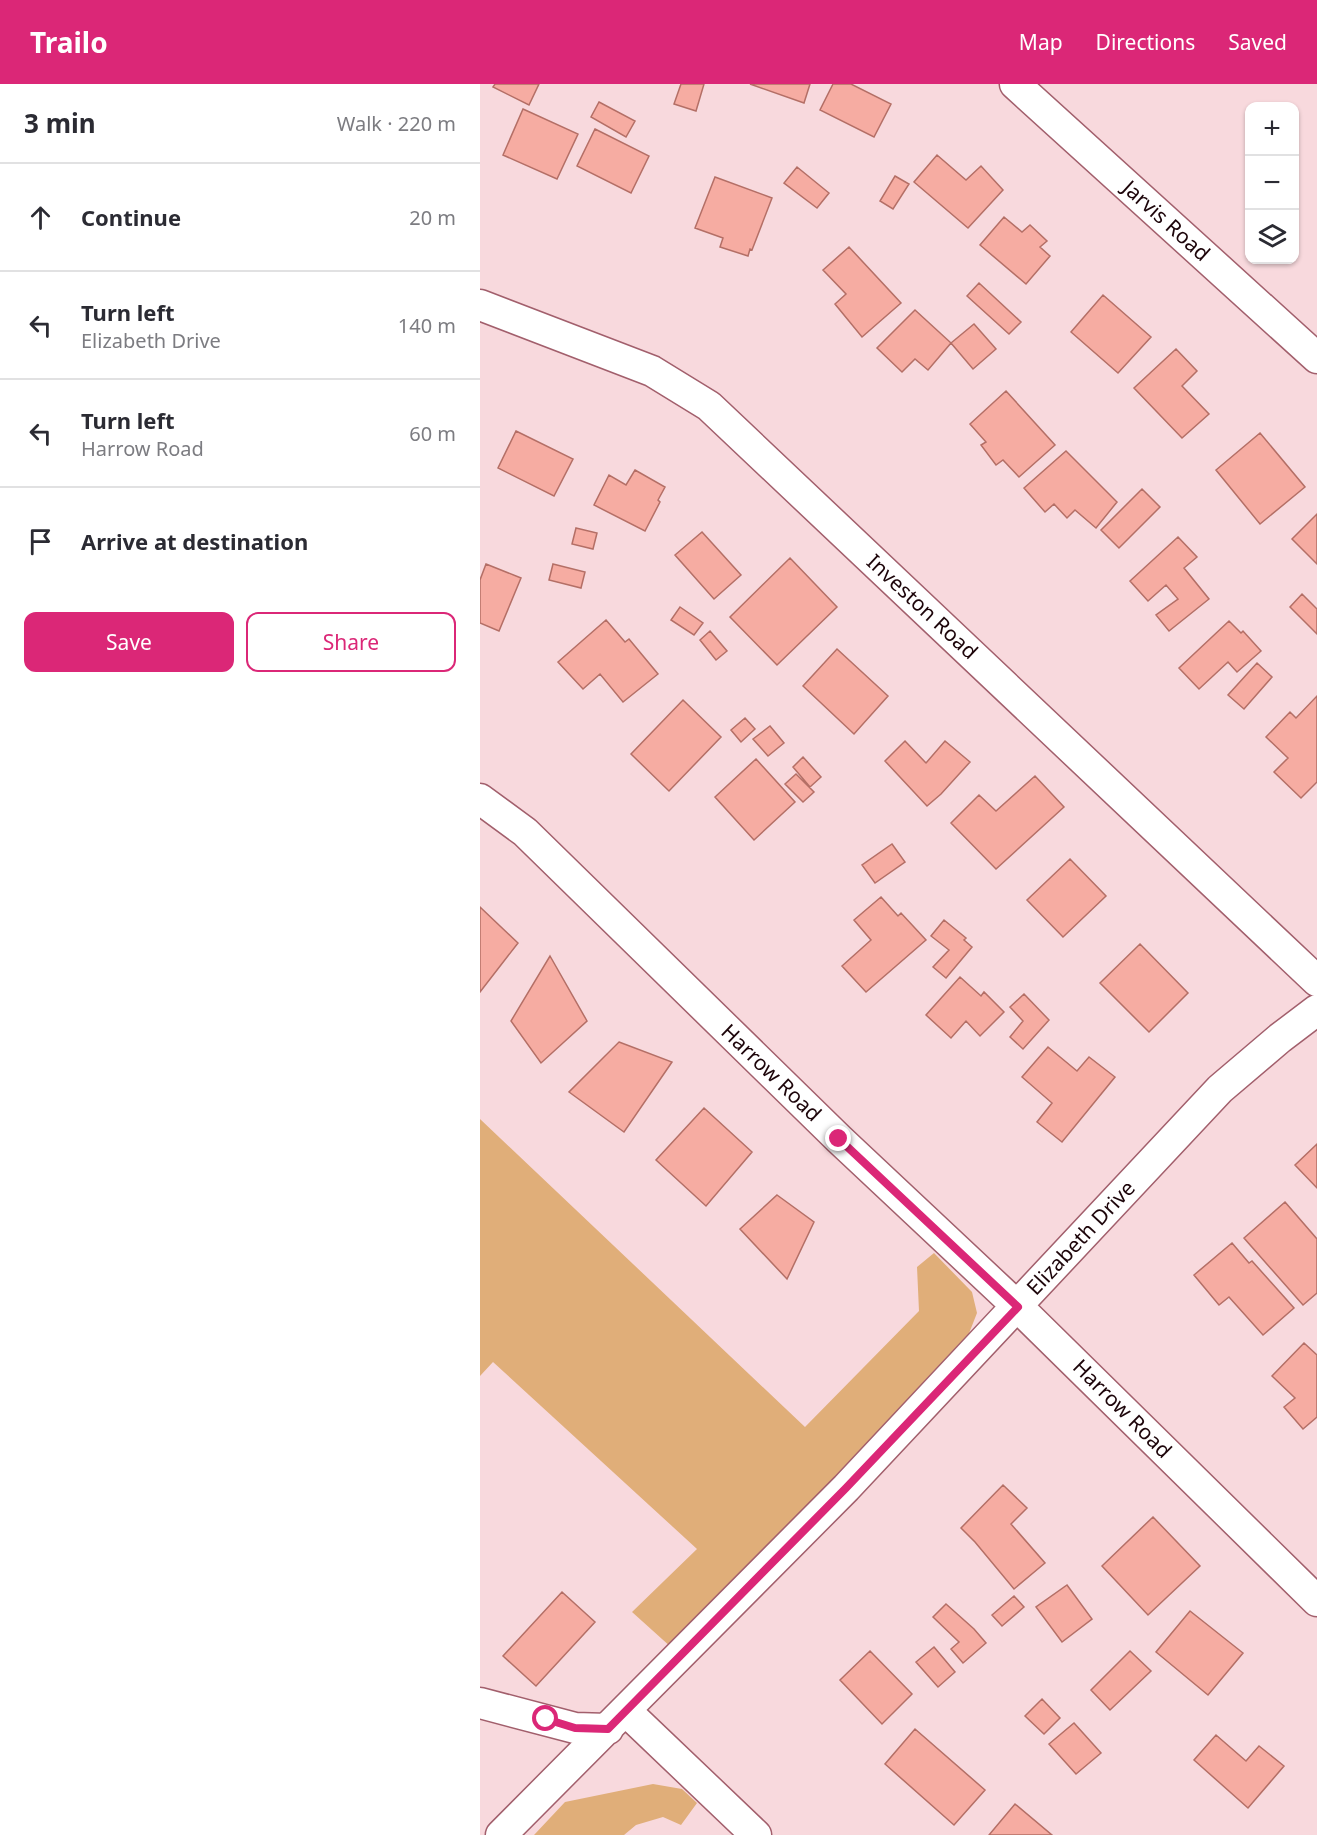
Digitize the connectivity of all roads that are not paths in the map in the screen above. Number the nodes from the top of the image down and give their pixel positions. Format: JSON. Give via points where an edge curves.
{"nodes":[{"id":1,"x":1015,"y":84,"type":"edge"},
{"id":2,"x":480,"y":305,"type":"edge"},
{"id":3,"x":1317,"y":358,"type":"edge"},
{"id":4,"x":480,"y":800,"type":"edge"},
{"id":5,"x":1317,"y":981,"type":"edge"},
{"id":6,"x":1317,"y":1010,"type":"edge"},
{"id":7,"x":1018,"y":1307,"type":"junction"},
{"id":8,"x":1317,"y":1601,"type":"edge"},
{"id":9,"x":480,"y":1703,"type":"edge"},
{"id":10,"x":617,"y":1720,"type":"junction"},
{"id":11,"x":501,"y":1835,"type":"edge"},
{"id":12,"x":756,"y":1835,"type":"edge"}],
"edges":[{"from":1,"to":3,"type":"street","name":"Jarvis Road"},
{"from":2,"to":5,"type":"street","name":"Investon Road","via":[[652,371],[709,406]]},
{"from":4,"to":7,"type":"street","name":"Harrow Road","via":[[525,832]]},
{"from":6,"to":7,"type":"street","name":"Elizabeth Drive","via":[[1220,1089]]},
{"from":7,"to":8,"type":"street","name":"Harrow Road"},
{"from":7,"to":10,"type":"street","name":"Elizabeth Drive"},
{"from":9,"to":10,"type":"street","via":[[575,1728]]},
{"from":10,"to":11,"type":"street","name":"Elizabeth Drive"},
{"from":10,"to":12,"type":"street"}]}
